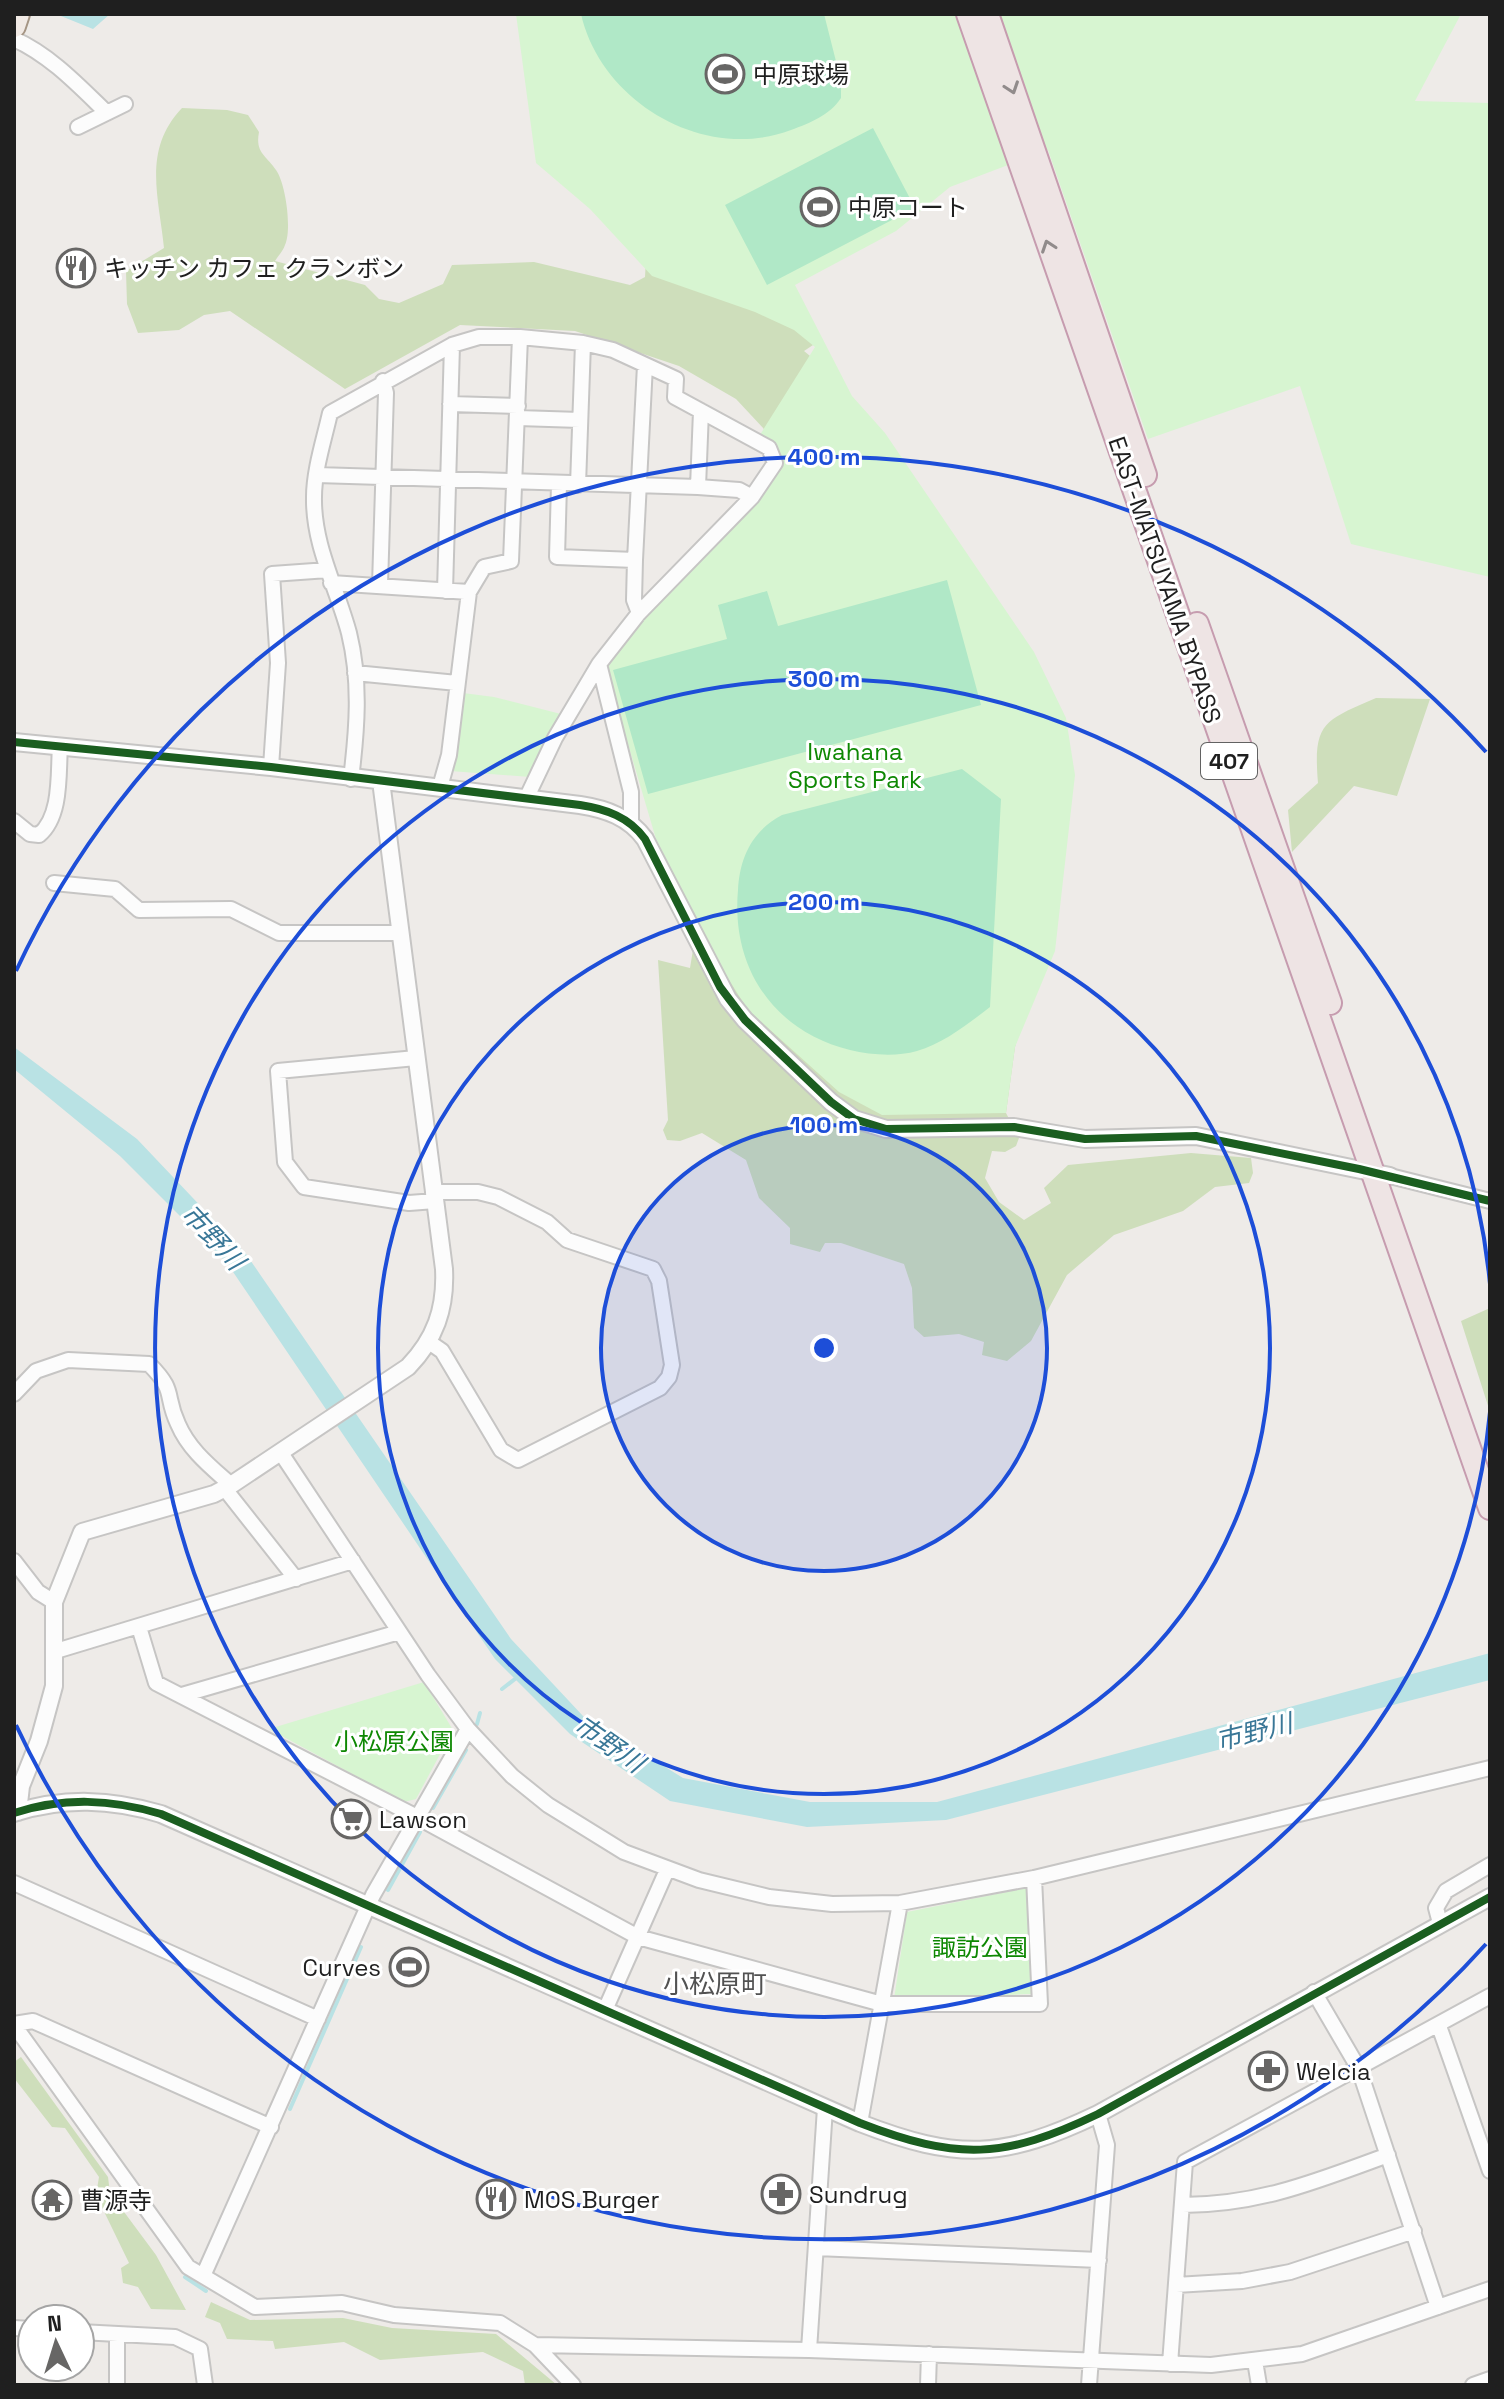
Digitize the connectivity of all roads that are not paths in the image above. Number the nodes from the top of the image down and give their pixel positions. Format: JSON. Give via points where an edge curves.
{"nodes":[{"id":1,"x":18,"y":14,"type":"edge"},
{"id":2,"x":968,"y":14,"type":"edge"},
{"id":3,"x":987,"y":14,"type":"edge"},
{"id":4,"x":14,"y":26,"type":"edge"},
{"id":5,"x":14,"y":39,"type":"edge"},
{"id":6,"x":125,"y":104,"type":"dead end"},
{"id":7,"x":107,"y":113,"type":"junction"},
{"id":8,"x":78,"y":127,"type":"dead end"},
{"id":9,"x":520,"y":337,"type":"junction"},
{"id":10,"x":583,"y":343,"type":"junction"},
{"id":11,"x":452,"y":345,"type":"junction"},
{"id":12,"x":645,"y":365,"type":"junction"},
{"id":13,"x":383,"y":381,"type":"junction"},
{"id":14,"x":450,"y":404,"type":"junction"},
{"id":15,"x":701,"y":411,"type":"junction"},
{"id":16,"x":518,"y":412,"type":"junction"},
{"id":17,"x":580,"y":420,"type":"junction"},
{"id":18,"x":317,"y":475,"type":"junction"},
{"id":19,"x":384,"y":479,"type":"junction"},
{"id":20,"x":448,"y":481,"type":"junction"},
{"id":21,"x":513,"y":484,"type":"junction"},
{"id":22,"x":559,"y":485,"type":"junction"},
{"id":23,"x":578,"y":485,"type":"junction"},
{"id":24,"x":639,"y":487,"type":"junction"},
{"id":25,"x":698,"y":487,"type":"junction"},
{"id":26,"x":752,"y":497,"type":"junction"},
{"id":27,"x":635,"y":560,"type":"junction"},
{"id":28,"x":329,"y":576,"type":"junction"},
{"id":29,"x":380,"y":585,"type":"junction"},
{"id":30,"x":445,"y":591,"type":"junction"},
{"id":31,"x":469,"y":592,"type":"junction"},
{"id":32,"x":639,"y":613,"type":"junction"},
{"id":33,"x":599,"y":664,"type":"junction"},
{"id":34,"x":355,"y":673,"type":"junction"},
{"id":35,"x":457,"y":683,"type":"junction"},
{"id":36,"x":14,"y":742,"type":"edge"},
{"id":37,"x":60,"y":746,"type":"junction"},
{"id":38,"x":271,"y":767,"type":"junction"},
{"id":39,"x":351,"y":779,"type":"junction"},
{"id":40,"x":381,"y":781,"type":"junction"},
{"id":41,"x":440,"y":787,"type":"junction"},
{"id":42,"x":526,"y":799,"type":"junction"},
{"id":43,"x":14,"y":821,"type":"edge"},
{"id":44,"x":631,"y":823,"type":"junction"},
{"id":45,"x":54,"y":883,"type":"dead end"},
{"id":46,"x":401,"y":933,"type":"junction"},
{"id":47,"x":416,"y":1058,"type":"junction"},
{"id":48,"x":1382,"y":1174,"type":"junction"},
{"id":49,"x":434,"y":1196,"type":"junction"},
{"id":50,"x":1490,"y":1201,"type":"edge"},
{"id":51,"x":429,"y":1342,"type":"junction"},
{"id":52,"x":14,"y":1394,"type":"edge"},
{"id":53,"x":281,"y":1453,"type":"junction"},
{"id":54,"x":1490,"y":1466,"type":"edge"},
{"id":55,"x":228,"y":1487,"type":"junction"},
{"id":56,"x":1490,"y":1508,"type":"edge"},
{"id":57,"x":14,"y":1561,"type":"edge"},
{"id":58,"x":353,"y":1561,"type":"junction"},
{"id":59,"x":296,"y":1579,"type":"junction"},
{"id":60,"x":54,"y":1602,"type":"junction"},
{"id":61,"x":139,"y":1627,"type":"junction"},
{"id":62,"x":399,"y":1632,"type":"junction"},
{"id":63,"x":56,"y":1651,"type":"junction"},
{"id":64,"x":182,"y":1695,"type":"junction"},
{"id":65,"x":468,"y":1729,"type":"junction"},
{"id":66,"x":1490,"y":1768,"type":"edge"},
{"id":67,"x":16,"y":1812,"type":"edge"},
{"id":68,"x":417,"y":1817,"type":"junction"},
{"id":69,"x":1490,"y":1865,"type":"edge"},
{"id":70,"x":667,"y":1870,"type":"junction"},
{"id":71,"x":1034,"y":1878,"type":"junction"},
{"id":72,"x":14,"y":1882,"type":"edge"},
{"id":73,"x":14,"y":1889,"type":"edge"},
{"id":74,"x":1490,"y":1897,"type":"edge"},
{"id":75,"x":900,"y":1903,"type":"junction"},
{"id":76,"x":370,"y":1906,"type":"junction"},
{"id":77,"x":1440,"y":1923,"type":"junction"},
{"id":78,"x":638,"y":1937,"type":"junction"},
{"id":79,"x":1314,"y":1992,"type":"junction"},
{"id":80,"x":1490,"y":1996,"type":"edge"},
{"id":81,"x":882,"y":2004,"type":"junction"},
{"id":82,"x":605,"y":2010,"type":"junction"},
{"id":83,"x":318,"y":2019,"type":"junction"},
{"id":84,"x":14,"y":2024,"type":"edge"},
{"id":85,"x":1439,"y":2026,"type":"junction"},
{"id":86,"x":1359,"y":2069,"type":"junction"},
{"id":87,"x":825,"y":2108,"type":"junction"},
{"id":88,"x":1098,"y":2114,"type":"junction"},
{"id":89,"x":860,"y":2123,"type":"junction"},
{"id":90,"x":271,"y":2127,"type":"junction"},
{"id":91,"x":1388,"y":2155,"type":"junction"},
{"id":92,"x":1490,"y":2171,"type":"edge"},
{"id":93,"x":1183,"y":2205,"type":"junction"},
{"id":94,"x":1414,"y":2231,"type":"junction"},
{"id":95,"x":816,"y":2248,"type":"junction"},
{"id":96,"x":1099,"y":2260,"type":"junction"},
{"id":97,"x":203,"y":2276,"type":"junction"},
{"id":98,"x":1176,"y":2285,"type":"junction"},
{"id":99,"x":1490,"y":2289,"type":"edge"},
{"id":100,"x":1438,"y":2307,"type":"junction"},
{"id":101,"x":96,"y":2333,"type":"edge"},
{"id":102,"x":117,"y":2334,"type":"junction"},
{"id":103,"x":535,"y":2345,"type":"junction"},
{"id":104,"x":809,"y":2350,"type":"junction"},
{"id":105,"x":929,"y":2354,"type":"junction"},
{"id":106,"x":1090,"y":2361,"type":"junction"},
{"id":107,"x":1255,"y":2361,"type":"junction"},
{"id":108,"x":1170,"y":2364,"type":"junction"},
{"id":109,"x":1490,"y":2379,"type":"edge"},
{"id":110,"x":117,"y":2385,"type":"edge"},
{"id":111,"x":205,"y":2385,"type":"edge"},
{"id":112,"x":573,"y":2385,"type":"edge"},
{"id":113,"x":928,"y":2385,"type":"edge"},
{"id":114,"x":1089,"y":2385,"type":"edge"},
{"id":115,"x":1259,"y":2385,"type":"edge"},
{"id":116,"x":1473,"y":2385,"type":"edge"}],
"edges":[{"from":1,"to":4,"type":"main road"},
{"from":48,"to":2,"type":"highway","name":"EAST-MATSUYAMA BYPASS","number":"407","one_way":true},
{"from":3,"to":48,"type":"highway","name":"EAST-MATSUYAMA BYPASS","number":"407","one_way":true},
{"from":5,"to":7,"type":"street","via":[[30,46]]},
{"from":6,"to":7,"type":"street"},
{"from":7,"to":8,"type":"street"},
{"from":9,"to":10,"type":"street"},
{"from":9,"to":11,"type":"street","via":[[479,337]]},
{"from":9,"to":16,"type":"street"},
{"from":10,"to":12,"type":"street"},
{"from":10,"to":17,"type":"street"},
{"from":11,"to":13,"type":"street"},
{"from":11,"to":14,"type":"street"},
{"from":12,"to":15,"type":"street","via":[[676,379],[675,397]]},
{"from":12,"to":24,"type":"street"},
{"from":13,"to":18,"type":"street","via":[[330,413]]},
{"from":13,"to":19,"type":"street"},
{"from":14,"to":16,"type":"street"},
{"from":14,"to":20,"type":"street"},
{"from":15,"to":25,"type":"street"},
{"from":15,"to":26,"type":"street","via":[[769,448],[775,463]]},
{"from":16,"to":17,"type":"street"},
{"from":16,"to":21,"type":"street"},
{"from":17,"to":23,"type":"street"},
{"from":18,"to":19,"type":"street"},
{"from":18,"to":28,"type":"street","via":[[314,498]]},
{"from":19,"to":20,"type":"street"},
{"from":19,"to":29,"type":"street"},
{"from":20,"to":21,"type":"street"},
{"from":20,"to":30,"type":"street"},
{"from":21,"to":22,"type":"street"},
{"from":21,"to":31,"type":"street","via":[[511,561],[484,567]]},
{"from":22,"to":23,"type":"street"},
{"from":22,"to":27,"type":"street","via":[[557,557]]},
{"from":23,"to":24,"type":"street"},
{"from":24,"to":25,"type":"street"},
{"from":24,"to":27,"type":"street"},
{"from":25,"to":26,"type":"street","via":[[739,490]]},
{"from":26,"to":32,"type":"street"},
{"from":27,"to":32,"type":"street","via":[[634,600]]},
{"from":28,"to":29,"type":"street"},
{"from":28,"to":34,"type":"street","via":[[349,633]]},
{"from":28,"to":38,"type":"street","via":[[272,574],[278,663]]},
{"from":29,"to":30,"type":"street"},
{"from":30,"to":31,"type":"street"},
{"from":31,"to":35,"type":"street"},
{"from":32,"to":33,"type":"street"},
{"from":33,"to":42,"type":"street"},
{"from":33,"to":44,"type":"street","via":[[631,792]]},
{"from":34,"to":35,"type":"street"},
{"from":34,"to":39,"type":"street","via":[[358,711]]},
{"from":35,"to":41,"type":"street"},
{"from":36,"to":37,"type":"street"},
{"from":37,"to":38,"type":"street"},
{"from":37,"to":43,"type":"street","via":[[55,805],[45,830],[30,834]]},
{"from":38,"to":39,"type":"street"},
{"from":39,"to":40,"type":"street"},
{"from":40,"to":41,"type":"street"},
{"from":40,"to":46,"type":"street"},
{"from":41,"to":42,"type":"street"},
{"from":42,"to":44,"type":"street","via":[[596,807]]},
{"from":44,"to":48,"type":"street","via":[[645,839],[728,999],[854,1119],[886,1129],[1014,1127],[1085,1139],[1196,1136]]},
{"from":45,"to":46,"type":"street","via":[[115,889],[139,910],[231,909],[279,933]]},
{"from":46,"to":47,"type":"street"},
{"from":47,"to":49,"type":"street"},
{"from":47,"to":49,"type":"street","via":[[278,1071],[285,1162],[304,1187],[409,1203]]},
{"from":48,"to":50,"type":"street"},
{"from":48,"to":54,"type":"highway","name":"EAST-MATSUYAMA BYPASS","number":"407"},
{"from":48,"to":56,"type":"highway","name":"EAST-MATSUYAMA BYPASS","number":"407"},
{"from":49,"to":51,"type":"street","via":[[445,1286],[444,1305]]},
{"from":49,"to":51,"type":"street","via":[[478,1192],[498,1197],[547,1222],[567,1240],[653,1269],[672,1365],[660,1388],[518,1460],[501,1450],[442,1351]]},
{"from":51,"to":53,"type":"street","via":[[408,1367]]},
{"from":52,"to":55,"type":"street","via":[[36,1371],[68,1360],[149,1364],[170,1388],[179,1426]]},
{"from":53,"to":55,"type":"street"},
{"from":53,"to":58,"type":"street"},
{"from":55,"to":59,"type":"street"},
{"from":55,"to":60,"type":"street","via":[[82,1532]]},
{"from":57,"to":60,"type":"street","via":[[38,1592]]},
{"from":58,"to":59,"type":"street"},
{"from":58,"to":62,"type":"street"},
{"from":59,"to":61,"type":"street"},
{"from":60,"to":63,"type":"street"},
{"from":61,"to":63,"type":"street"},
{"from":61,"to":64,"type":"street","via":[[156,1683]]},
{"from":62,"to":64,"type":"street"},
{"from":62,"to":65,"type":"street"},
{"from":63,"to":67,"type":"street","via":[[54,1686]]},
{"from":64,"to":68,"type":"street"},
{"from":65,"to":68,"type":"street"},
{"from":65,"to":70,"type":"street","via":[[548,1805],[624,1852]]},
{"from":66,"to":71,"type":"street"},
{"from":67,"to":76,"type":"street","via":[[72,1801],[145,1809]]},
{"from":68,"to":76,"type":"street"},
{"from":68,"to":78,"type":"street"},
{"from":69,"to":77,"type":"street","via":[[1446,1891],[1436,1908]]},
{"from":70,"to":75,"type":"street","via":[[769,1897],[832,1904]]},
{"from":70,"to":78,"type":"street"},
{"from":71,"to":75,"type":"street"},
{"from":71,"to":81,"type":"street","via":[[1040,2004]]},
{"from":72,"to":73,"type":"street"},
{"from":72,"to":83,"type":"street"},
{"from":74,"to":77,"type":"street"},
{"from":75,"to":81,"type":"street"},
{"from":76,"to":82,"type":"street"},
{"from":76,"to":83,"type":"street"},
{"from":77,"to":79,"type":"street"},
{"from":78,"to":81,"type":"street"},
{"from":78,"to":82,"type":"street"},
{"from":79,"to":86,"type":"street"},
{"from":79,"to":88,"type":"street"},
{"from":80,"to":85,"type":"street"},
{"from":81,"to":89,"type":"street"},
{"from":82,"to":87,"type":"street"},
{"from":83,"to":90,"type":"street"},
{"from":84,"to":90,"type":"street","via":[[33,2021]]},
{"from":84,"to":97,"type":"street","via":[[188,2267]]},
{"from":85,"to":86,"type":"street"},
{"from":85,"to":92,"type":"street"},
{"from":86,"to":91,"type":"street"},
{"from":86,"to":93,"type":"street","via":[[1185,2162]]},
{"from":87,"to":89,"type":"street"},
{"from":87,"to":95,"type":"street"},
{"from":88,"to":89,"type":"street","via":[[1035,2142],[982,2151],[920,2145]]},
{"from":88,"to":96,"type":"street","via":[[1107,2145]]},
{"from":90,"to":97,"type":"street"},
{"from":91,"to":93,"type":"street","via":[[1272,2197]]},
{"from":91,"to":94,"type":"street"},
{"from":93,"to":98,"type":"street"},
{"from":94,"to":98,"type":"street","via":[[1290,2272]]},
{"from":94,"to":100,"type":"street"},
{"from":95,"to":96,"type":"street"},
{"from":95,"to":104,"type":"street"},
{"from":96,"to":106,"type":"street"},
{"from":97,"to":103,"type":"street","via":[[255,2307],[342,2303],[394,2315],[500,2323]]},
{"from":98,"to":108,"type":"street"},
{"from":99,"to":100,"type":"street"},
{"from":100,"to":107,"type":"street","via":[[1302,2354]]},
{"from":101,"to":102,"type":"street"},
{"from":102,"to":110,"type":"street"},
{"from":102,"to":111,"type":"street","via":[[175,2337],[200,2349]]},
{"from":103,"to":104,"type":"street"},
{"from":103,"to":112,"type":"street"},
{"from":104,"to":105,"type":"street"},
{"from":105,"to":106,"type":"street"},
{"from":105,"to":113,"type":"street"},
{"from":106,"to":108,"type":"street"},
{"from":106,"to":114,"type":"street"},
{"from":107,"to":108,"type":"street"},
{"from":107,"to":115,"type":"street"},
{"from":109,"to":116,"type":"street"}]}
